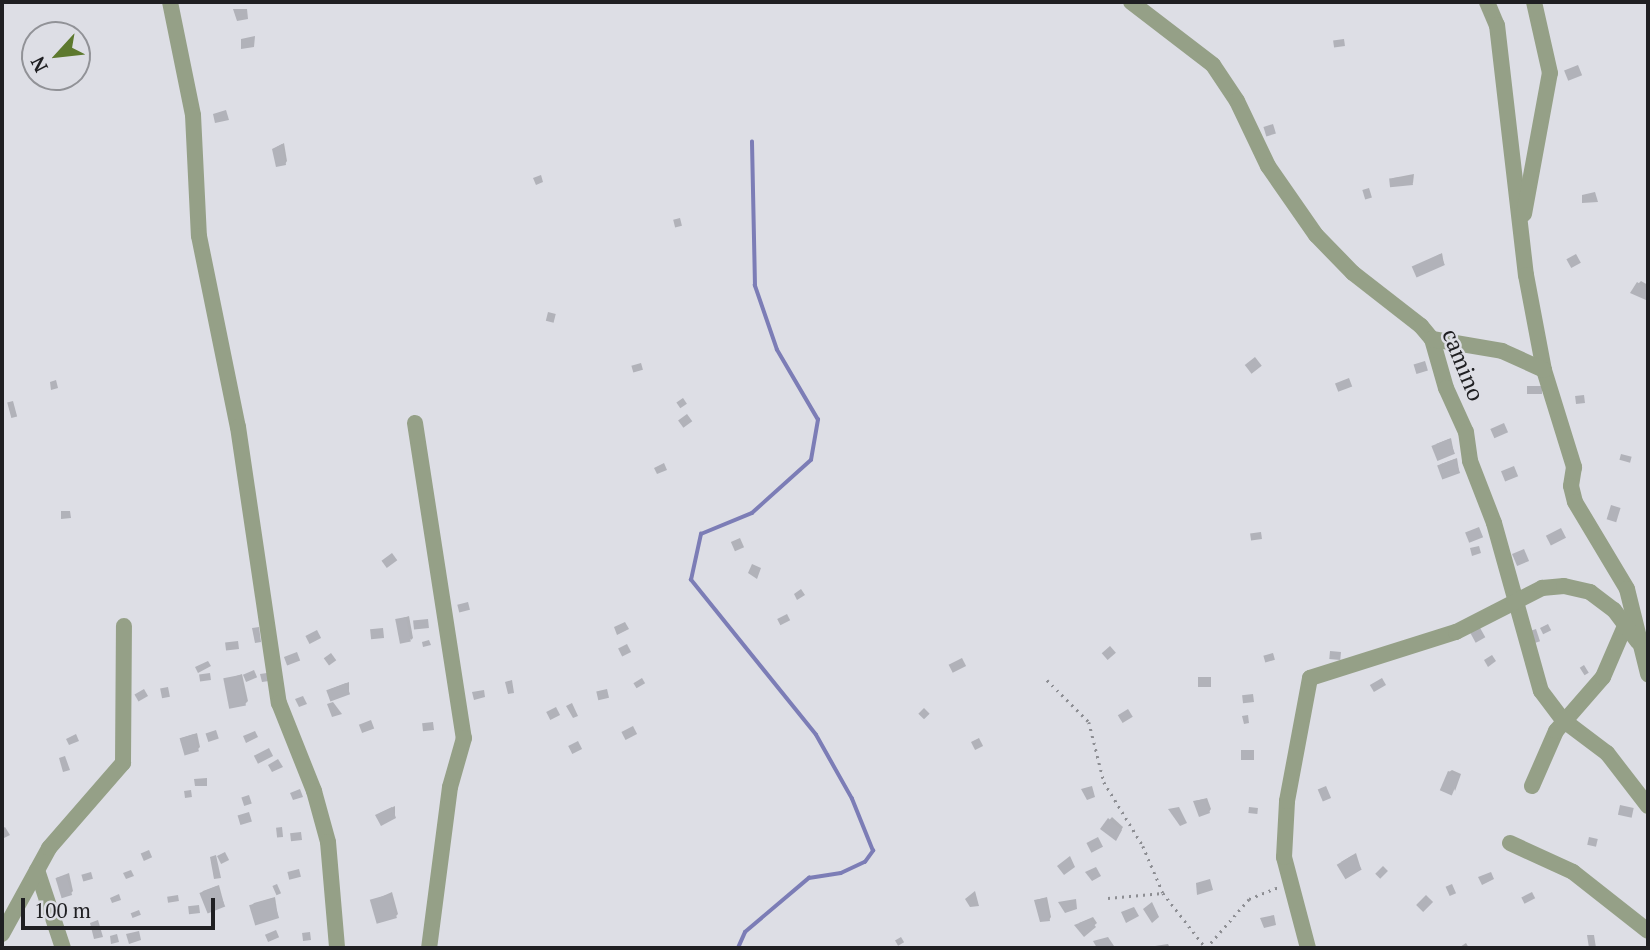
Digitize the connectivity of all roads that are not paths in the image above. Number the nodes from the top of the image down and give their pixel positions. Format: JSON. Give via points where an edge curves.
{"nodes":[{"id":1,"x":170,"y":2,"type":"edge"},
{"id":2,"x":1131,"y":2,"type":"edge"},
{"id":3,"x":1487,"y":2,"type":"edge"},
{"id":4,"x":1534,"y":2,"type":"edge"},
{"id":5,"x":1521,"y":230,"type":"junction"},
{"id":6,"x":1432,"y":339,"type":"junction"},
{"id":7,"x":1544,"y":370,"type":"junction"},
{"id":8,"x":415,"y":423,"type":"dead end"},
{"id":9,"x":1515,"y":603,"type":"junction"},
{"id":10,"x":124,"y":626,"type":"dead end"},
{"id":11,"x":1625,"y":626,"type":"junction"},
{"id":12,"x":1646,"y":643,"type":"edge"},
{"id":13,"x":1648,"y":674,"type":"edge"},
{"id":14,"x":1563,"y":720,"type":"junction"},
{"id":15,"x":1532,"y":786,"type":"dead end"},
{"id":16,"x":1648,"y":806,"type":"edge"},
{"id":17,"x":1510,"y":844,"type":"dead end"},
{"id":18,"x":37,"y":870,"type":"junction"},
{"id":19,"x":1648,"y":931,"type":"edge"},
{"id":20,"x":2,"y":933,"type":"edge"},
{"id":21,"x":63,"y":948,"type":"edge"},
{"id":22,"x":337,"y":948,"type":"edge"},
{"id":23,"x":429,"y":948,"type":"edge"},
{"id":24,"x":1308,"y":948,"type":"edge"}],
"edges":[{"from":1,"to":22,"type":"street","via":[[193,115],[199,236],[237,427],[279,703],[314,791],[328,842]]},
{"from":2,"to":6,"type":"street","name":"camino","via":[[1213,65],[1237,101],[1268,166],[1316,235],[1353,273]]},
{"from":3,"to":5,"type":"street","via":[[1497,25]]},
{"from":4,"to":5,"type":"street","via":[[1550,73]]},
{"from":5,"to":7,"type":"street"},
{"from":6,"to":7,"type":"street","via":[[1493,349]]},
{"from":6,"to":9,"type":"street","name":"camino","via":[[1446,388],[1466,432],[1469,461],[1494,523]]},
{"from":7,"to":12,"type":"street","via":[[1574,467],[1570,477],[1575,502],[1627,589]]},
{"from":8,"to":23,"type":"street","via":[[464,738],[450,786]]},
{"from":9,"to":11,"type":"street","via":[[1542,588],[1564,586],[1590,592],[1614,610]]},
{"from":9,"to":14,"type":"street","name":"camino","via":[[1541,691]]},
{"from":9,"to":24,"type":"street","via":[[1456,632],[1310,678],[1287,801],[1284,857]]},
{"from":10,"to":18,"type":"street","via":[[123,763],[49,848]]},
{"from":11,"to":12,"type":"street"},
{"from":11,"to":14,"type":"street","via":[[1603,677]]},
{"from":12,"to":13,"type":"street"},
{"from":14,"to":15,"type":"street"},
{"from":14,"to":16,"type":"street","name":"camino","via":[[1606,753]]},
{"from":17,"to":19,"type":"street","via":[[1573,872]]},
{"from":18,"to":20,"type":"street"},
{"from":18,"to":21,"type":"street"}]}
